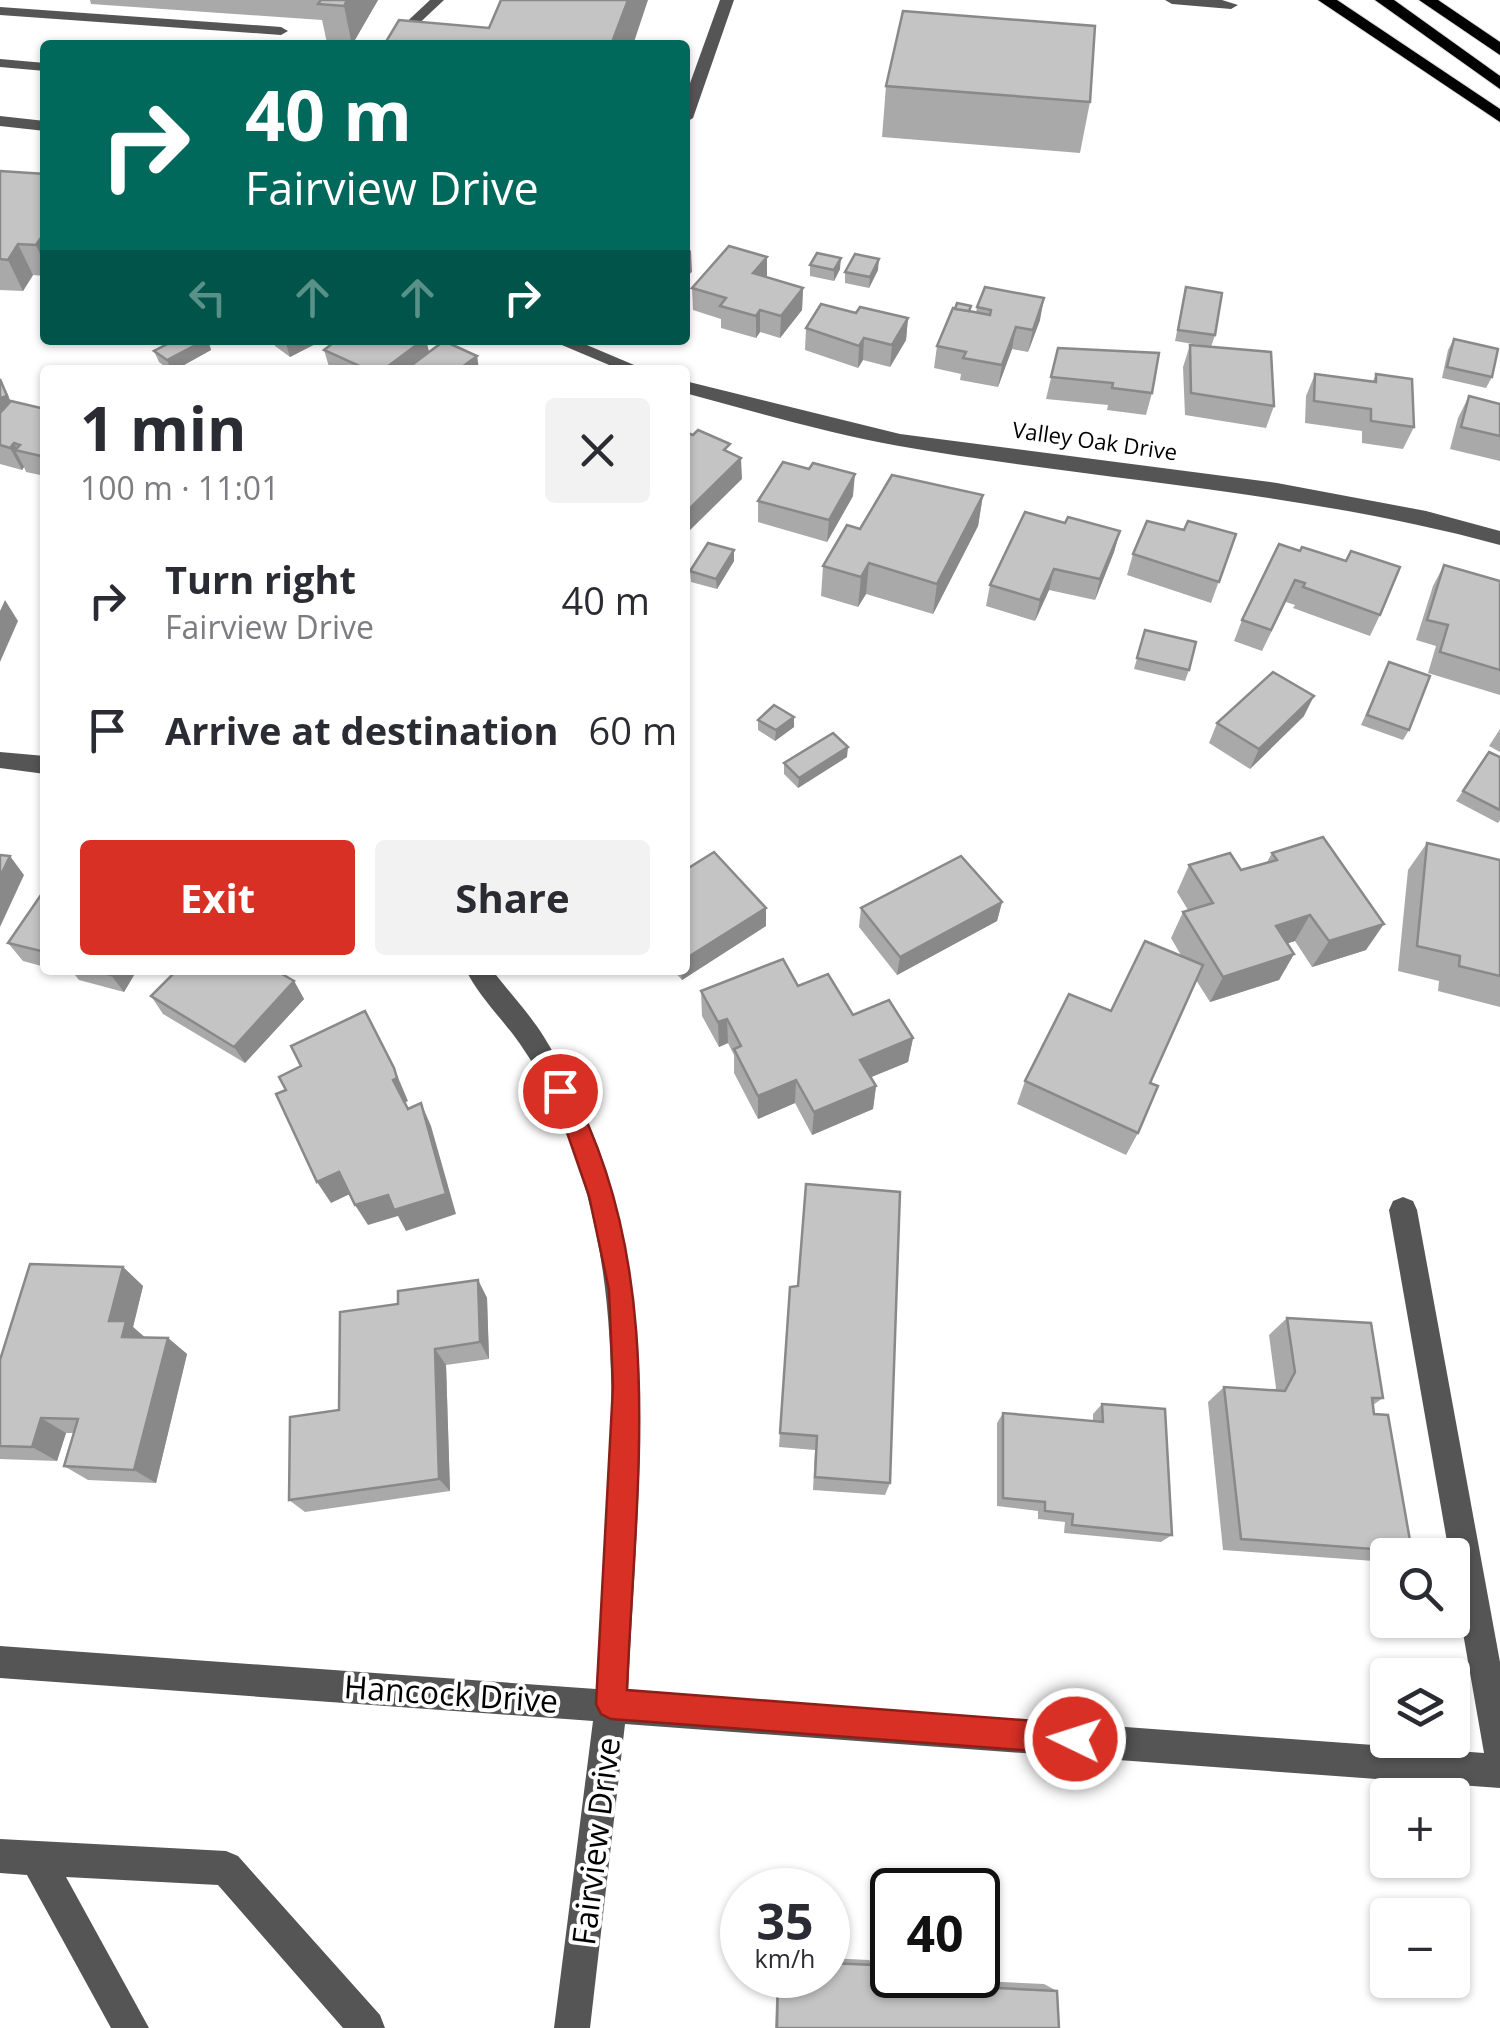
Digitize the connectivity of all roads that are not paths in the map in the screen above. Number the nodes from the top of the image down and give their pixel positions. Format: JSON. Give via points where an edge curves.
{"nodes":[{"id":1,"x":54,"y":0,"type":"edge"},
{"id":2,"x":437,"y":0,"type":"edge"},
{"id":3,"x":727,"y":0,"type":"edge"},
{"id":4,"x":1172,"y":0,"type":"edge"},
{"id":5,"x":1326,"y":0,"type":"edge"},
{"id":6,"x":1383,"y":0,"type":"edge"},
{"id":7,"x":1427,"y":0,"type":"edge"},
{"id":8,"x":1232,"y":4,"type":"dead end"},
{"id":9,"x":0,"y":10,"type":"edge"},
{"id":10,"x":43,"y":14,"type":"junction"},
{"id":11,"x":281,"y":31,"type":"dead end"},
{"id":12,"x":392,"y":40,"type":"edge"},
{"id":13,"x":1500,"y":50,"type":"edge"},
{"id":14,"x":0,"y":63,"type":"edge"},
{"id":15,"x":40,"y":67,"type":"edge"},
{"id":16,"x":1500,"y":84,"type":"edge"},
{"id":17,"x":690,"y":104,"type":"edge"},
{"id":18,"x":1500,"y":117,"type":"edge"},
{"id":19,"x":0,"y":122,"type":"edge"},
{"id":20,"x":40,"y":126,"type":"edge"},
{"id":21,"x":572,"y":345,"type":"edge"},
{"id":22,"x":624,"y":365,"type":"edge"},
{"id":23,"x":690,"y":388,"type":"edge"},
{"id":24,"x":1500,"y":538,"type":"edge"},
{"id":25,"x":0,"y":760,"type":"edge"},
{"id":26,"x":40,"y":764,"type":"edge"},
{"id":27,"x":482,"y":975,"type":"edge"},
{"id":28,"x":1403,"y":1210,"type":"dead end"},
{"id":29,"x":0,"y":1662,"type":"edge"},
{"id":30,"x":611,"y":1704,"type":"junction"},
{"id":31,"x":1500,"y":1752,"type":"edge"},
{"id":32,"x":1500,"y":1771,"type":"edge"},
{"id":33,"x":0,"y":1856,"type":"edge"},
{"id":34,"x":37,"y":1858,"type":"junction"},
{"id":35,"x":132,"y":2028,"type":"edge"},
{"id":36,"x":367,"y":2028,"type":"edge"},
{"id":37,"x":572,"y":2028,"type":"edge"}],
"edges":[{"from":1,"to":10,"type":"street"},
{"from":2,"to":12,"type":"street","via":[[428,17],[399,29]]},
{"from":3,"to":17,"type":"street"},
{"from":4,"to":8,"type":"street"},
{"from":5,"to":18,"type":"highway"},
{"from":6,"to":16,"type":"highway"},
{"from":7,"to":13,"type":"highway"},
{"from":9,"to":10,"type":"street"},
{"from":10,"to":11,"type":"street"},
{"from":14,"to":15,"type":"street"},
{"from":19,"to":20,"type":"street"},
{"from":21,"to":22,"type":"street"},
{"from":23,"to":24,"type":"street","name":"Valley Oak Drive","via":[[898,440],[1306,493]]},
{"from":25,"to":26,"type":"street"},
{"from":27,"to":30,"type":"street","name":"Fairview Drive","via":[[534,1043],[572,1115],[601,1196],[621,1290],[626,1386]]},
{"from":28,"to":31,"type":"street"},
{"from":29,"to":30,"type":"street","name":"Hancock Drive"},
{"from":30,"to":32,"type":"street","name":"Hancock Drive"},
{"from":30,"to":37,"type":"street","name":"Fairview Drive"},
{"from":33,"to":34,"type":"street"},
{"from":34,"to":35,"type":"street"},
{"from":34,"to":36,"type":"street","via":[[226,1868]]}]}
